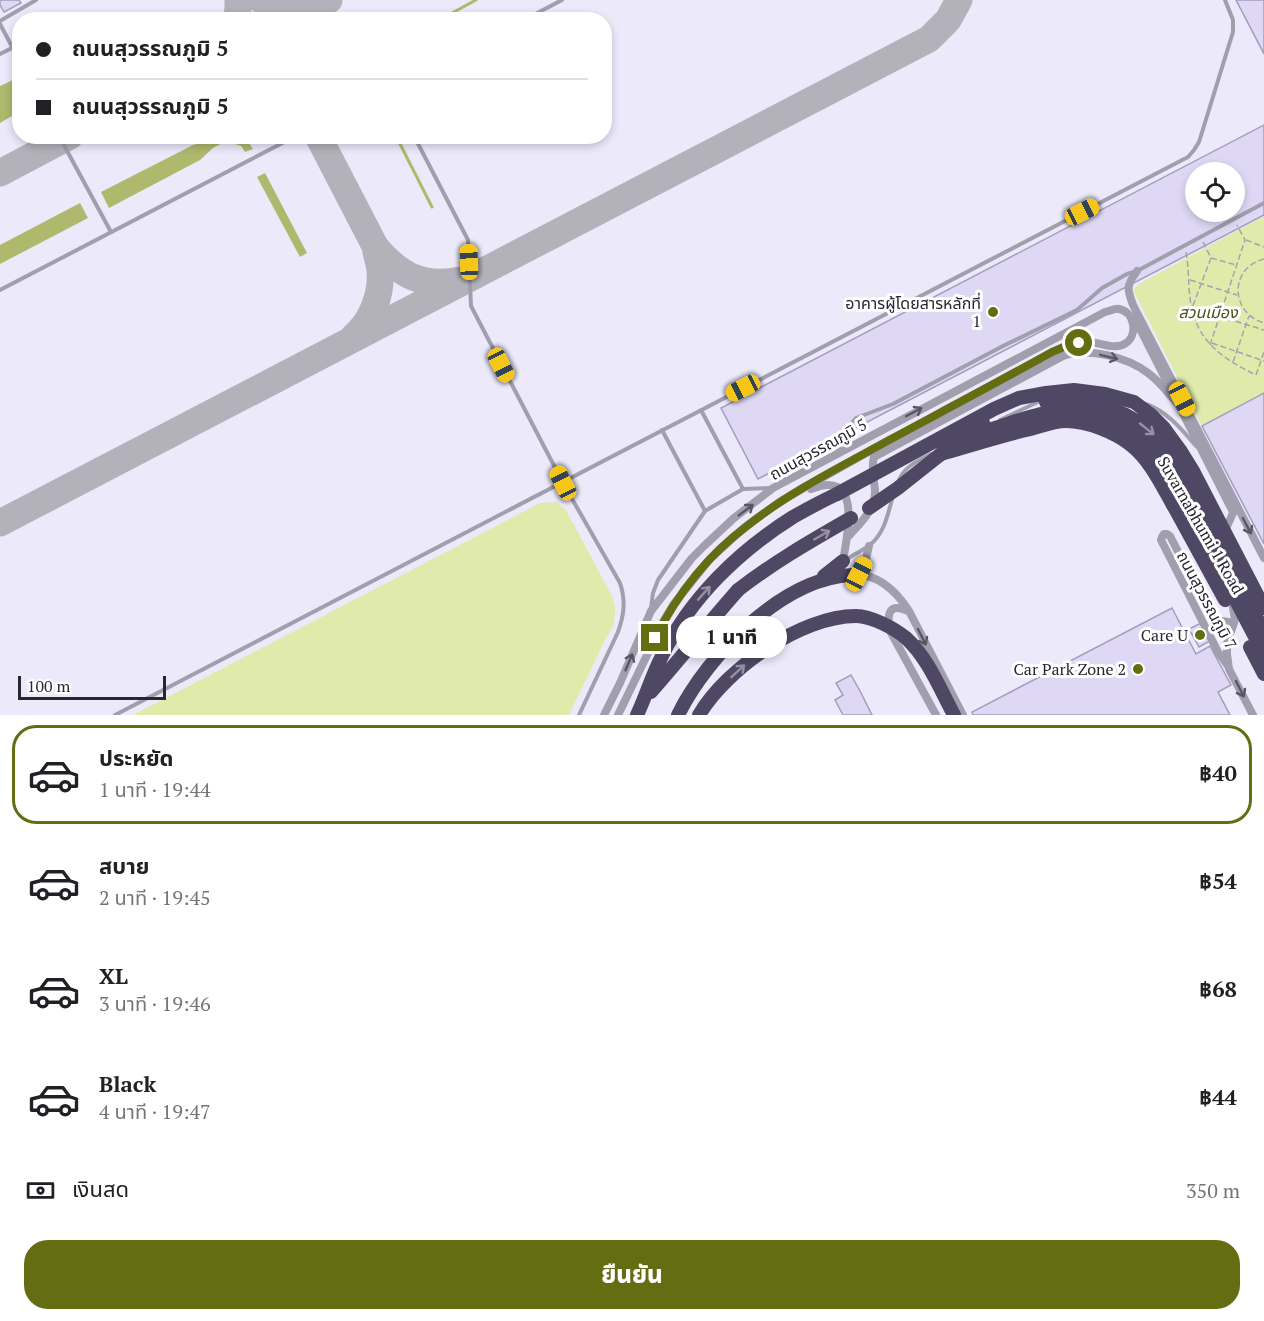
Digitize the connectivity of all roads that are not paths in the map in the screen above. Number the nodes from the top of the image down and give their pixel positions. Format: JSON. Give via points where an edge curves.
{"nodes":[{"id":1,"x":36,"y":0,"type":"edge"},
{"id":2,"x":562,"y":0,"type":"edge"},
{"id":3,"x":1225,"y":0,"type":"edge"},
{"id":4,"x":16,"y":12,"type":"edge"},
{"id":5,"x":539,"y":12,"type":"edge"},
{"id":6,"x":0,"y":22,"type":"edge"},
{"id":7,"x":12,"y":48,"type":"joint"},
{"id":8,"x":0,"y":54,"type":"edge"},
{"id":9,"x":63,"y":144,"type":"edge"},
{"id":10,"x":281,"y":144,"type":"edge"},
{"id":11,"x":418,"y":144,"type":"edge"},
{"id":12,"x":1264,"y":202,"type":"edge"},
{"id":13,"x":111,"y":232,"type":"junction"},
{"id":14,"x":1137,"y":272,"type":"junction"},
{"id":15,"x":0,"y":290,"type":"edge"},
{"id":16,"x":1133,"y":305,"type":"junction"},
{"id":17,"x":1137,"y":321,"type":"junction"},
{"id":18,"x":1177,"y":404,"type":"junction"},
{"id":19,"x":701,"y":410,"type":"junction"},
{"id":20,"x":662,"y":430,"type":"junction"},
{"id":21,"x":938,"y":438,"type":"junction"},
{"id":22,"x":837,"y":453,"type":"junction"},
{"id":23,"x":941,"y":454,"type":"junction"},
{"id":24,"x":1208,"y":459,"type":"junction"},
{"id":25,"x":563,"y":483,"type":"junction"},
{"id":26,"x":773,"y":488,"type":"junction"},
{"id":27,"x":743,"y":489,"type":"junction"},
{"id":28,"x":782,"y":501,"type":"junction"},
{"id":29,"x":705,"y":511,"type":"junction"},
{"id":30,"x":847,"y":538,"type":"junction"},
{"id":31,"x":869,"y":546,"type":"junction"},
{"id":32,"x":1264,"y":558,"type":"edge"},
{"id":33,"x":843,"y":561,"type":"junction"},
{"id":34,"x":855,"y":574,"type":"junction"},
{"id":35,"x":816,"y":583,"type":"junction"},
{"id":36,"x":1232,"y":603,"type":"junction"},
{"id":37,"x":1264,"y":608,"type":"edge"},
{"id":38,"x":651,"y":611,"type":"junction"},
{"id":39,"x":909,"y":611,"type":"junction"},
{"id":40,"x":1234,"y":623,"type":"junction"},
{"id":41,"x":1264,"y":632,"type":"edge"},
{"id":42,"x":1264,"y":654,"type":"edge"},
{"id":43,"x":1264,"y":663,"type":"edge"},
{"id":44,"x":1230,"y":669,"type":"junction"},
{"id":45,"x":1264,"y":674,"type":"edge"},
{"id":46,"x":645,"y":698,"type":"junction"},
{"id":47,"x":952,"y":708,"type":"edge"},
{"id":48,"x":115,"y":715,"type":"edge"},
{"id":49,"x":579,"y":715,"type":"edge"},
{"id":50,"x":604,"y":715,"type":"edge"},
{"id":51,"x":618,"y":715,"type":"edge"},
{"id":52,"x":637,"y":715,"type":"edge"},
{"id":53,"x":678,"y":715,"type":"edge"},
{"id":54,"x":699,"y":715,"type":"edge"},
{"id":55,"x":936,"y":715,"type":"edge"},
{"id":56,"x":963,"y":715,"type":"edge"},
{"id":57,"x":1253,"y":715,"type":"edge"}],
"edges":[{"from":1,"to":4,"type":"lane"},
{"from":2,"to":5,"type":"lane"},
{"from":3,"to":19,"type":"lane","via":[[1233,32],[1199,142],[1188,157]]},
{"from":6,"to":7,"type":"lane"},
{"from":7,"to":8,"type":"lane"},
{"from":9,"to":13,"type":"lane"},
{"from":10,"to":13,"type":"lane"},
{"from":11,"to":25,"type":"lane","via":[[468,240],[471,306]]},
{"from":12,"to":14,"type":"lane"},
{"from":13,"to":15,"type":"lane"},
{"from":14,"to":16,"type":"street","name":"ถนนสุวรรณภูมิ 5","via":[[1127,291]]},
{"from":14,"to":22,"type":"lane","via":[[1102,288],[1077,310],[892,404],[856,418]]},
{"from":16,"to":17,"type":"street","name":"ถนนสุวรรณภูมิ 5"},
{"from":16,"to":17,"type":"street"},
{"from":17,"to":18,"type":"street"},
{"from":22,"to":17,"type":"street","name":"ถนนสุวรรณภูมิ 5","one_way":true,"via":[[1106,312],[1123,310]]},
{"from":17,"to":28,"type":"street","name":"ถนนสุวรรณภูมิ 5","via":[[1123,345],[1092,342],[1066,346]]},
{"from":17,"to":32,"type":"street","one_way":true},
{"from":18,"to":24,"type":"street"},
{"from":30,"to":18,"type":"street","one_way":true,"via":[[874,501],[874,457],[1063,356],[1090,352],[1127,362],[1147,372]]},
{"from":19,"to":20,"type":"lane"},
{"from":19,"to":27,"type":"lane"},
{"from":20,"to":25,"type":"lane"},
{"from":20,"to":29,"type":"lane"},
{"from":21,"to":37,"type":"highway","name":"Suvarnabhumi 1 Road","bridge":true,"via":[[1019,398],[1046,393],[1074,390],[1134,402],[1164,428],[1180,450]]},
{"from":21,"to":42,"type":"highway","name":"Suvarnabhumi 1 Road","bridge":true,"via":[[986,432],[1065,410],[1089,412],[1120,424],[1147,445],[1174,484]]},
{"from":46,"to":21,"type":"highway","name":"Suvarnabhumi 1 Road","one_way":true,"bridge":true,"via":[[661,657],[695,603],[755,543],[793,517]]},
{"from":22,"to":26,"type":"street","name":"ถนนสุวรรณภูมิ 5"},
{"from":23,"to":41,"type":"highway","name":"Suvarnabhumi 1 Road","one_way":true,"bridge":true,"via":[[975,427],[1030,405],[1057,400],[1096,403],[1126,415],[1149,428],[1165,446]]},
{"from":23,"to":45,"type":"highway","name":"Suvarnabhumi 1 Road","bridge":true,"via":[[1067,421],[1091,425],[1131,445],[1162,485]]},
{"from":46,"to":23,"type":"highway","name":"Suvarnabhumi 1 Road","one_way":true,"bridge":true,"via":[[738,590],[898,488]]},
{"from":24,"to":31,"type":"lane","via":[[1172,419],[1154,407],[1120,396],[1048,397],[909,466],[898,481],[879,536]]},
{"from":24,"to":36,"type":"street","via":[[1233,513],[1215,553]]},
{"from":25,"to":48,"type":"lane"},
{"from":25,"to":49,"type":"lane","via":[[620,583],[624,600],[618,632]]},
{"from":26,"to":27,"type":"lane"},
{"from":38,"to":26,"type":"street","name":"ถนนสุวรรณภูมิ 5","one_way":true,"via":[[692,558]]},
{"from":27,"to":29,"type":"lane"},
{"from":28,"to":30,"type":"street","name":"ถนนสุวรรณภูมิ 5","via":[[820,485],[837,486],[847,499],[850,514]]},
{"from":28,"to":51,"type":"street","name":"ถนนสุวรรณภูมิ 5","via":[[729,541],[679,597]]},
{"from":29,"to":38,"type":"lane","via":[[658,580]]},
{"from":30,"to":33,"type":"street","name":"ถนนสุวรรณภูมิ 5"},
{"from":31,"to":33,"type":"lane"},
{"from":31,"to":34,"type":"street","via":[[865,563]]},
{"from":33,"to":35,"type":"highway"},
{"from":34,"to":35,"type":"highway"},
{"from":34,"to":39,"type":"street","via":[[888,586]]},
{"from":35,"to":53,"type":"highway","via":[[787,596],[746,627],[698,681]]},
{"from":36,"to":40,"type":"street"},
{"from":36,"to":43,"type":"street"},
{"from":50,"to":38,"type":"street","name":"ถนนสุวรรณภูมิ 5","one_way":true},
{"from":39,"to":47,"type":"street","one_way":true},
{"from":39,"to":55,"type":"street","via":[[894,608],[887,616],[889,629]]},
{"from":40,"to":44,"type":"street","name":"ถนนสุวรรณภูมิ 7","via":[[1227,643]]},
{"from":40,"to":44,"type":"street","name":"ถนนสุวรรณภูมิ 7","via":[[1216,621],[1211,616],[1170,536],[1164,534],[1161,540]]},
{"from":44,"to":57,"type":"street","name":"ถนนสุวรรณภูมิ 7","one_way":true},
{"from":46,"to":52,"type":"highway","name":"Suvarnabhumi 1 Road"},
{"from":54,"to":47,"type":"highway","one_way":true,"bridge":true,"via":[[719,688],[777,642],[832,618],[859,616],[882,623],[905,637],[930,669]]},
{"from":47,"to":56,"type":"street"}]}
